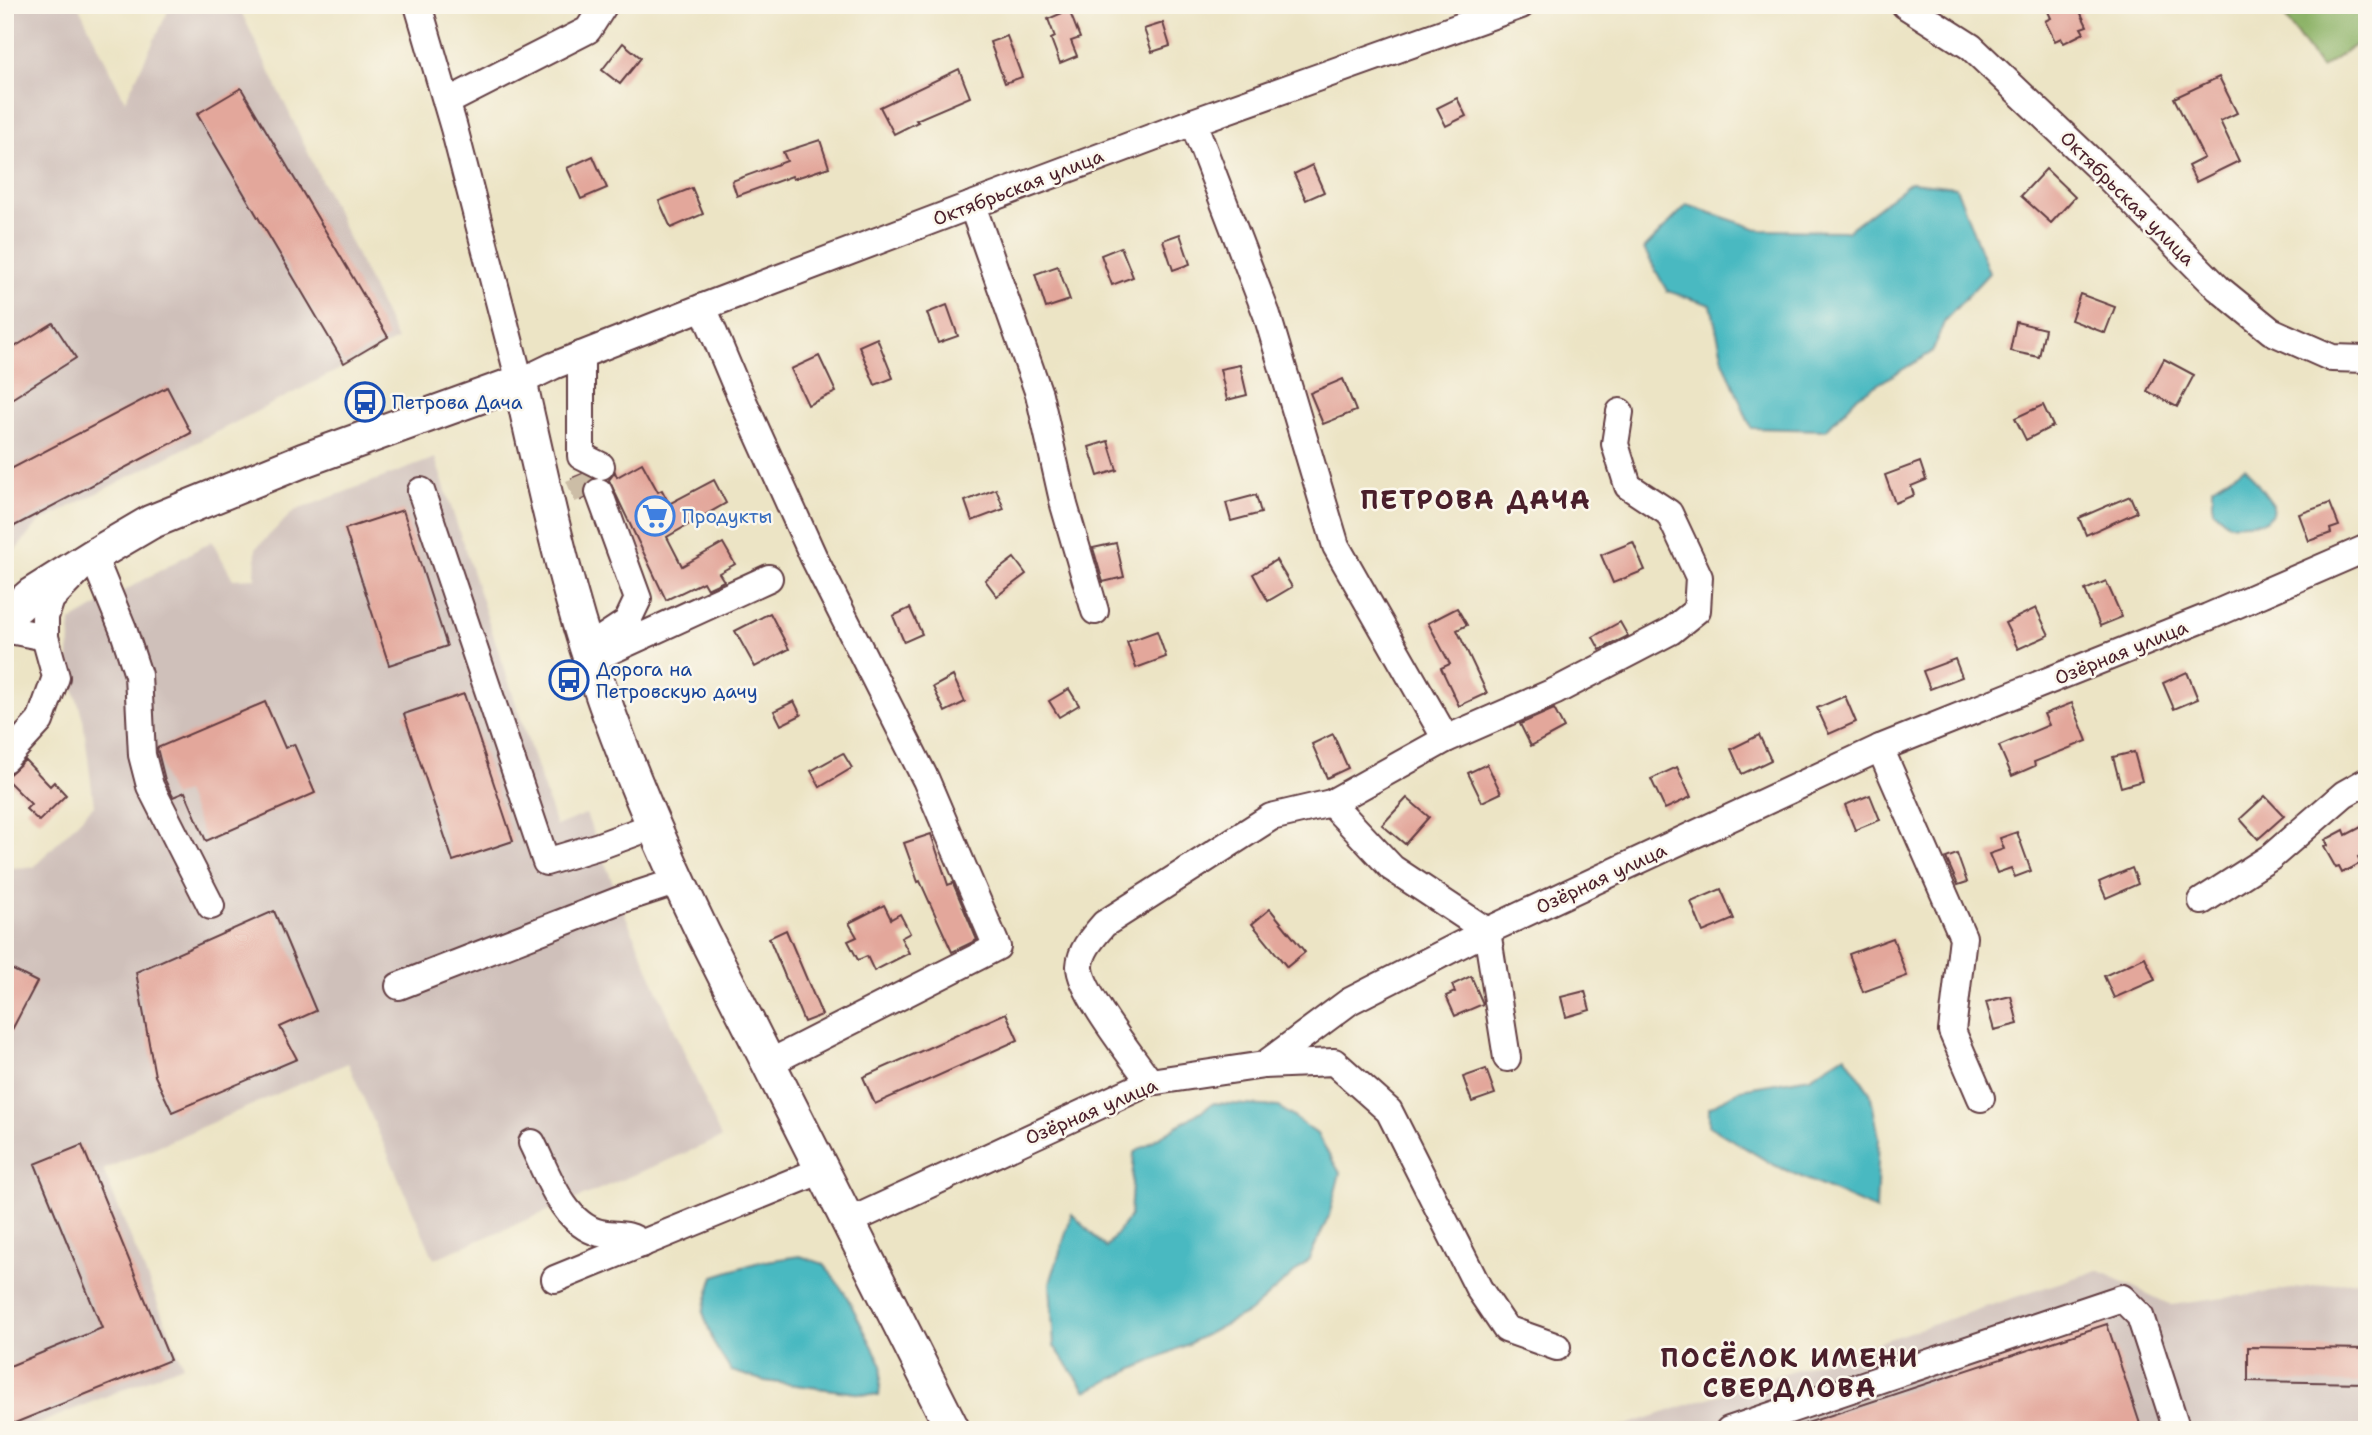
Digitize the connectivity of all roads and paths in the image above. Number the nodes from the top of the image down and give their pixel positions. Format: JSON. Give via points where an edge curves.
{"nodes":[{"id":1,"x":418,"y":5,"type":"edge"},
{"id":2,"x":604,"y":5,"type":"edge"},
{"id":3,"x":1521,"y":5,"type":"edge"},
{"id":4,"x":1905,"y":5,"type":"edge"},
{"id":5,"x":447,"y":102,"type":"junction"},
{"id":6,"x":1193,"y":122,"type":"junction"},
{"id":7,"x":972,"y":205,"type":"junction"},
{"id":8,"x":703,"y":307,"type":"junction"},
{"id":9,"x":582,"y":355,"type":"junction"},
{"id":10,"x":2367,"y":359,"type":"edge"},
{"id":11,"x":520,"y":382,"type":"junction"},
{"id":12,"x":1620,"y":412,"type":"dead end"},
{"id":13,"x":421,"y":491,"type":"dead end"},
{"id":14,"x":2367,"y":548,"type":"edge"},
{"id":15,"x":93,"y":555,"type":"junction"},
{"id":16,"x":769,"y":579,"type":"dead end"},
{"id":17,"x":1096,"y":611,"type":"dead end"},
{"id":18,"x":5,"y":617,"type":"edge"},
{"id":19,"x":5,"y":629,"type":"edge"},
{"id":20,"x":45,"y":637,"type":"junction"},
{"id":21,"x":588,"y":654,"type":"junction"},
{"id":22,"x":1446,"y":739,"type":"junction"},
{"id":23,"x":1880,"y":748,"type":"junction"},
{"id":24,"x":5,"y":759,"type":"edge"},
{"id":25,"x":2367,"y":781,"type":"edge"},
{"id":26,"x":1331,"y":803,"type":"junction"},
{"id":27,"x":653,"y":826,"type":"junction"},
{"id":28,"x":678,"y":881,"type":"junction"},
{"id":29,"x":2202,"y":901,"type":"dead end"},
{"id":30,"x":211,"y":906,"type":"dead end"},
{"id":31,"x":1487,"y":931,"type":"junction"},
{"id":32,"x":399,"y":986,"type":"dead end"},
{"id":33,"x":1507,"y":1058,"type":"dead end"},
{"id":34,"x":769,"y":1063,"type":"junction"},
{"id":35,"x":1264,"y":1065,"type":"junction"},
{"id":36,"x":1150,"y":1082,"type":"junction"},
{"id":37,"x":1980,"y":1098,"type":"dead end"},
{"id":38,"x":532,"y":1143,"type":"dead end"},
{"id":39,"x":822,"y":1170,"type":"junction"},
{"id":40,"x":848,"y":1222,"type":"junction"},
{"id":41,"x":642,"y":1244,"type":"junction"},
{"id":42,"x":555,"y":1279,"type":"dead end"},
{"id":43,"x":1557,"y":1347,"type":"dead end"},
{"id":44,"x":953,"y":1430,"type":"edge"},
{"id":45,"x":1729,"y":1430,"type":"edge"},
{"id":46,"x":2177,"y":1430,"type":"edge"}],
"edges":[{"from":1,"to":5,"type":"street"},
{"from":2,"to":5,"type":"street","via":[[588,30]]},
{"from":3,"to":6,"type":"street","name":"Октябрьская улица"},
{"from":4,"to":10,"type":"street","name":"Октябрьская улица","via":[[1971,47],[2218,288],[2271,331],[2332,358]]},
{"from":5,"to":11,"type":"street"},
{"from":6,"to":7,"type":"street","name":"Октябрьская улица"},
{"from":6,"to":22,"type":"street","via":[[1267,314],[1336,546]]},
{"from":7,"to":8,"type":"street","name":"Октябрьская улица"},
{"from":7,"to":17,"type":"street","via":[[1039,394],[1064,505]]},
{"from":8,"to":9,"type":"street","name":"Октябрьская улица"},
{"from":8,"to":34,"type":"street","via":[[814,558],[926,780],[997,947]]},
{"from":9,"to":11,"type":"street","name":"Октябрьская улица"},
{"from":9,"to":21,"type":"street","via":[[592,478],[638,599],[626,622]]},
{"from":11,"to":15,"type":"main road","via":[[224,492],[151,522]]},
{"from":11,"to":21,"type":"main road"},
{"from":12,"to":22,"type":"street","via":[[1615,444],[1628,486],[1669,513],[1699,577],[1698,610],[1671,631],[1556,691]]},
{"from":13,"to":27,"type":"street","via":[[546,862]]},
{"from":14,"to":23,"type":"street","name":"Озёрная улица"},
{"from":15,"to":18,"type":"main road"},
{"from":15,"to":20,"type":"street","via":[[51,599]]},
{"from":15,"to":30,"type":"street","via":[[138,675],[142,755],[150,786]]},
{"from":16,"to":21,"type":"street"},
{"from":19,"to":20,"type":"street"},
{"from":20,"to":24,"type":"street","via":[[56,677],[40,721]]},
{"from":21,"to":27,"type":"main road"},
{"from":22,"to":26,"type":"street"},
{"from":23,"to":31,"type":"street","name":"Озёрная улица"},
{"from":23,"to":37,"type":"street","via":[[1963,937],[1952,1031]]},
{"from":25,"to":29,"type":"street","via":[[2344,794],[2271,858]]},
{"from":26,"to":31,"type":"street","via":[[1392,868]]},
{"from":26,"to":36,"type":"street","via":[[1271,817],[1104,924],[1087,944],[1080,966],[1086,988]]},
{"from":27,"to":28,"type":"main road"},
{"from":28,"to":32,"type":"street"},
{"from":28,"to":34,"type":"main road"},
{"from":31,"to":33,"type":"street"},
{"from":31,"to":35,"type":"street","name":"Озёрная улица","via":[[1350,1001]]},
{"from":34,"to":39,"type":"main road"},
{"from":35,"to":36,"type":"street","name":"Озёрная улица"},
{"from":35,"to":43,"type":"street","via":[[1334,1062],[1389,1111],[1479,1289],[1506,1329]]},
{"from":36,"to":40,"type":"street","name":"Озёрная улица"},
{"from":38,"to":41,"type":"street","via":[[564,1205],[584,1227],[635,1237]]},
{"from":39,"to":40,"type":"main road"},
{"from":39,"to":41,"type":"street"},
{"from":40,"to":44,"type":"main road"},
{"from":41,"to":42,"type":"street"},
{"from":45,"to":46,"type":"street","via":[[2122,1298],[2140,1316]]}]}
